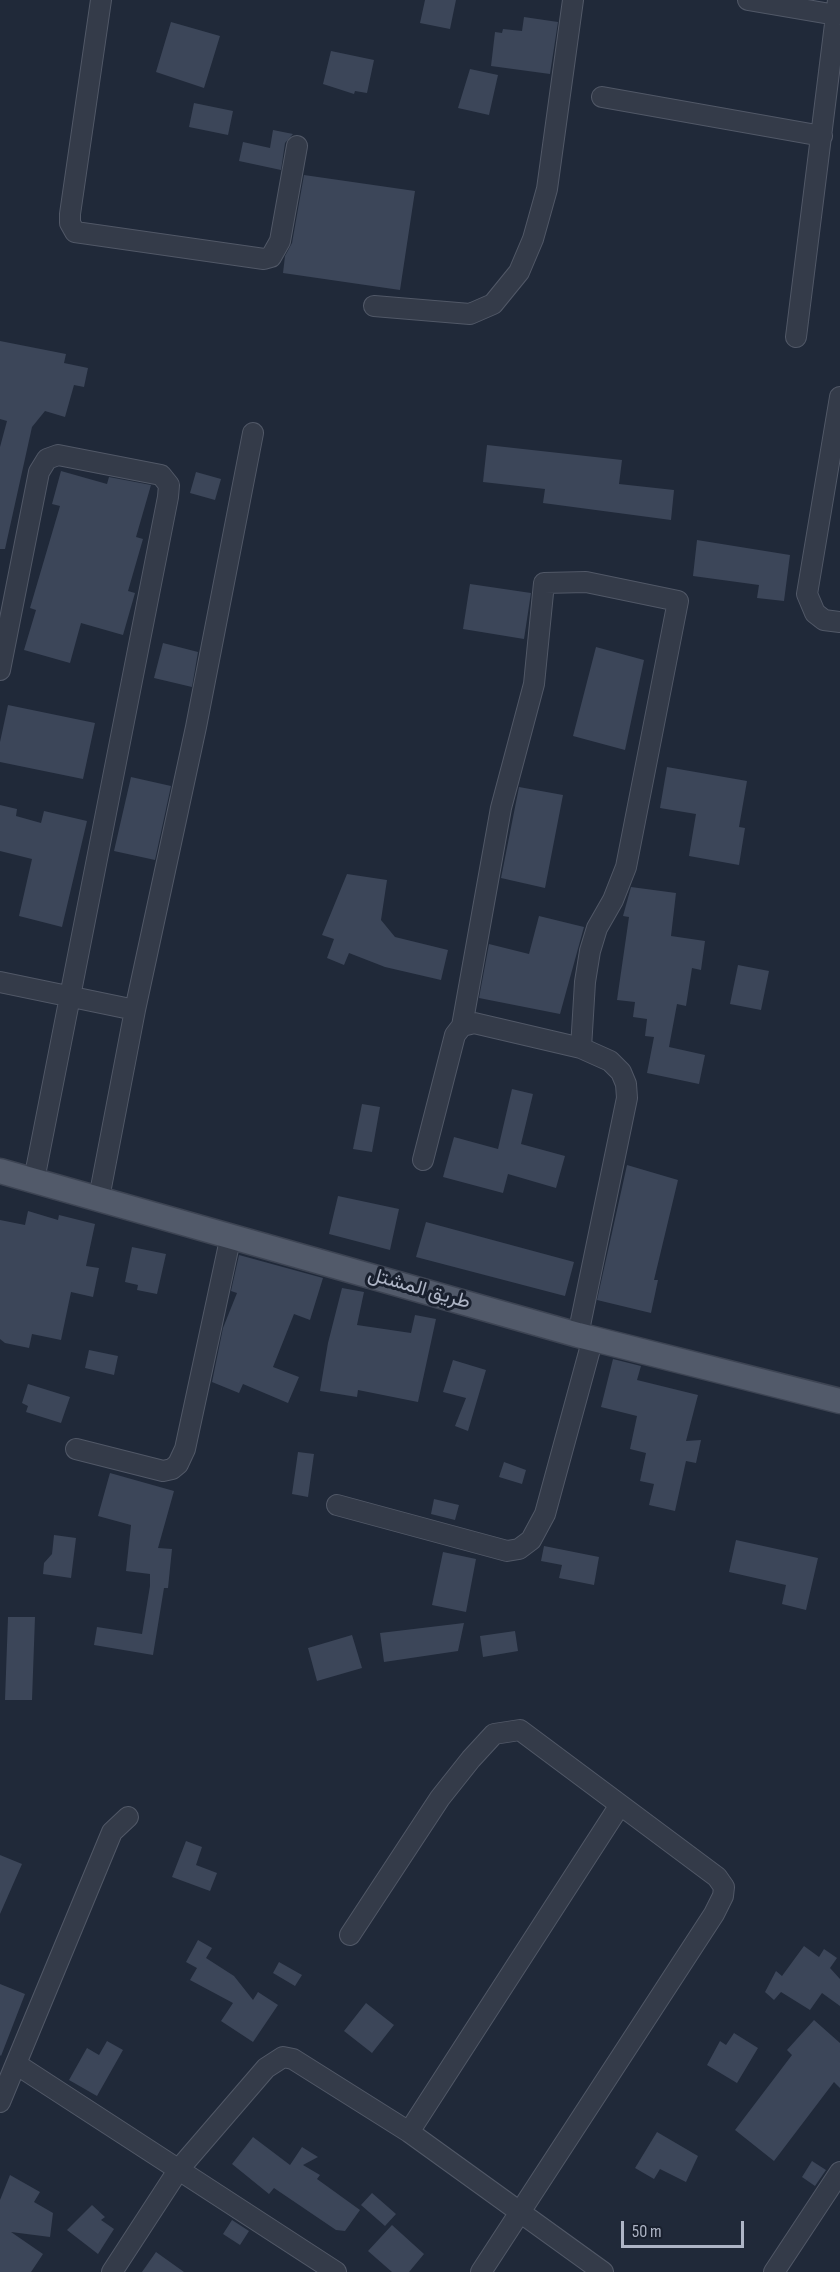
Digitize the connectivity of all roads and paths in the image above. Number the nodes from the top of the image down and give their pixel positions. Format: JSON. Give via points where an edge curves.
{"nodes":[{"id":1,"x":101,"y":0,"type":"edge"},
{"id":2,"x":573,"y":0,"type":"edge"},
{"id":3,"x":748,"y":0,"type":"edge"},
{"id":4,"x":837,"y":7,"type":"edge"},
{"id":5,"x":602,"y":97,"type":"dead end"},
{"id":6,"x":822,"y":136,"type":"junction"},
{"id":7,"x":297,"y":146,"type":"dead end"},
{"id":8,"x":374,"y":306,"type":"dead end"},
{"id":9,"x":796,"y":337,"type":"dead end"},
{"id":10,"x":840,"y":397,"type":"edge"},
{"id":11,"x":253,"y":433,"type":"dead end"},
{"id":12,"x":840,"y":622,"type":"edge"},
{"id":13,"x":0,"y":670,"type":"edge"},
{"id":14,"x":0,"y":982,"type":"edge"},
{"id":15,"x":68,"y":997,"type":"junction"},
{"id":16,"x":135,"y":1010,"type":"junction"},
{"id":17,"x":462,"y":1026,"type":"junction"},
{"id":18,"x":580,"y":1048,"type":"junction"},
{"id":19,"x":423,"y":1160,"type":"dead end"},
{"id":20,"x":0,"y":1171,"type":"edge"},
{"id":21,"x":34,"y":1180,"type":"junction"},
{"id":22,"x":99,"y":1198,"type":"junction"},
{"id":23,"x":231,"y":1235,"type":"junction"},
{"id":24,"x":585,"y":1337,"type":"junction"},
{"id":25,"x":840,"y":1401,"type":"edge"},
{"id":26,"x":76,"y":1449,"type":"dead end"},
{"id":27,"x":337,"y":1505,"type":"dead end"},
{"id":28,"x":620,"y":1805,"type":"junction"},
{"id":29,"x":128,"y":1817,"type":"dead end"},
{"id":30,"x":350,"y":1935,"type":"dead end"},
{"id":31,"x":16,"y":2064,"type":"junction"},
{"id":32,"x":0,"y":2102,"type":"edge"},
{"id":33,"x":409,"y":2132,"type":"junction"},
{"id":34,"x":179,"y":2169,"type":"junction"},
{"id":35,"x":840,"y":2172,"type":"edge"},
{"id":36,"x":519,"y":2210,"type":"junction"},
{"id":37,"x":112,"y":2272,"type":"edge"},
{"id":38,"x":336,"y":2272,"type":"edge"},
{"id":39,"x":481,"y":2272,"type":"edge"},
{"id":40,"x":603,"y":2272,"type":"edge"},
{"id":41,"x":774,"y":2272,"type":"edge"}],
"edges":[{"from":1,"to":7,"type":"street","via":[[70,214],[75,232],[271,257],[280,241]]},
{"from":2,"to":8,"type":"street","via":[[547,189],[519,272],[493,304],[470,314]]},
{"from":3,"to":4,"type":"street"},
{"from":4,"to":6,"type":"street"},
{"from":5,"to":6,"type":"street"},
{"from":6,"to":9,"type":"street"},
{"from":10,"to":12,"type":"street","via":[[807,594],[814,613],[824,620]]},
{"from":11,"to":16,"type":"street","via":[[196,727]]},
{"from":13,"to":15,"type":"street","via":[[39,472],[46,459],[58,455],[161,475],[169,485],[168,497]]},
{"from":14,"to":15,"type":"street"},
{"from":15,"to":16,"type":"street"},
{"from":15,"to":21,"type":"street"},
{"from":16,"to":22,"type":"street"},
{"from":17,"to":18,"type":"street","via":[[474,1023]]},
{"from":17,"to":18,"type":"street","via":[[501,808],[534,684],[544,583],[586,582],[678,601],[626,867],[590,951]]},
{"from":17,"to":19,"type":"street","via":[[455,1035]]},
{"from":18,"to":24,"type":"street","via":[[610,1061],[621,1072],[627,1098]]},
{"from":20,"to":21,"type":"main road","name":"طريق المشتل"},
{"from":21,"to":22,"type":"main road","name":"طريق المشتل"},
{"from":22,"to":23,"type":"main road","name":"طريق المشتل"},
{"from":23,"to":24,"type":"main road","name":"طريق المشتل"},
{"from":23,"to":26,"type":"street","via":[[185,1449],[178,1464],[163,1471]]},
{"from":24,"to":25,"type":"main road","name":"طريق المشتل"},
{"from":24,"to":27,"type":"street","via":[[545,1514],[531,1540],[519,1549],[507,1551]]},
{"from":28,"to":30,"type":"street","via":[[520,1730],[494,1734],[440,1798]]},
{"from":28,"to":33,"type":"street"},
{"from":28,"to":36,"type":"street","via":[[717,1877],[724,1887],[723,1896],[658,2002]]},
{"from":29,"to":31,"type":"street","via":[[112,1832]]},
{"from":31,"to":32,"type":"street"},
{"from":31,"to":34,"type":"street"},
{"from":33,"to":34,"type":"street","via":[[283,2057],[266,2068]]},
{"from":33,"to":36,"type":"street"},
{"from":34,"to":37,"type":"street"},
{"from":34,"to":38,"type":"street"},
{"from":35,"to":41,"type":"street"},
{"from":36,"to":39,"type":"street"},
{"from":36,"to":40,"type":"street"}]}
